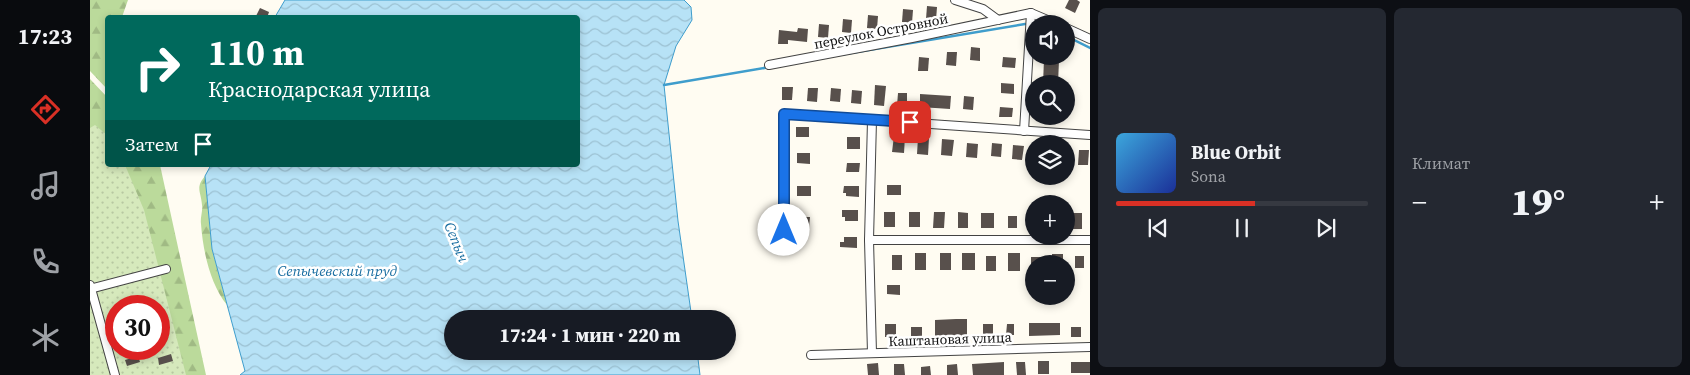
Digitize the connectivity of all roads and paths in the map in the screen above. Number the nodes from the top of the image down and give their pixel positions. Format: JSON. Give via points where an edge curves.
{"nodes":[{"id":1,"x":955,"y":0,"type":"edge"},
{"id":2,"x":1031,"y":13,"type":"junction"},
{"id":3,"x":1036,"y":15,"type":"edge"},
{"id":4,"x":998,"y":20,"type":"junction"},
{"id":5,"x":1075,"y":32,"type":"edge"},
{"id":6,"x":1090,"y":39,"type":"edge"},
{"id":7,"x":769,"y":65,"type":"dead end"},
{"id":8,"x":872,"y":120,"type":"junction"},
{"id":9,"x":1024,"y":131,"type":"junction"},
{"id":10,"x":1090,"y":135,"type":"edge"},
{"id":11,"x":870,"y":240,"type":"junction"},
{"id":12,"x":1090,"y":240,"type":"edge"},
{"id":13,"x":784,"y":250,"type":"dead end"},
{"id":14,"x":166,"y":269,"type":"dead end"},
{"id":15,"x":90,"y":287,"type":"edge"},
{"id":16,"x":1090,"y":347,"type":"edge"},
{"id":17,"x":872,"y":353,"type":"junction"},
{"id":18,"x":811,"y":355,"type":"dead end"},
{"id":19,"x":115,"y":375,"type":"edge"}],
"edges":[{"from":1,"to":4,"type":"street","via":[[983,9]]},
{"from":2,"to":3,"type":"street"},
{"from":2,"to":4,"type":"street","name":"переулок Островной"},
{"from":2,"to":9,"type":"street"},
{"from":4,"to":7,"type":"street","name":"переулок Островной"},
{"from":5,"to":6,"type":"street"},
{"from":8,"to":9,"type":"street"},
{"from":8,"to":11,"type":"street"},
{"from":8,"to":13,"type":"street","via":[[784,114]]},
{"from":9,"to":10,"type":"street"},
{"from":11,"to":12,"type":"street"},
{"from":11,"to":17,"type":"street"},
{"from":14,"to":15,"type":"street"},
{"from":15,"to":19,"type":"street"},
{"from":16,"to":17,"type":"street","name":"Каштановая улица"},
{"from":17,"to":18,"type":"street","name":"Каштановая улица"}]}
